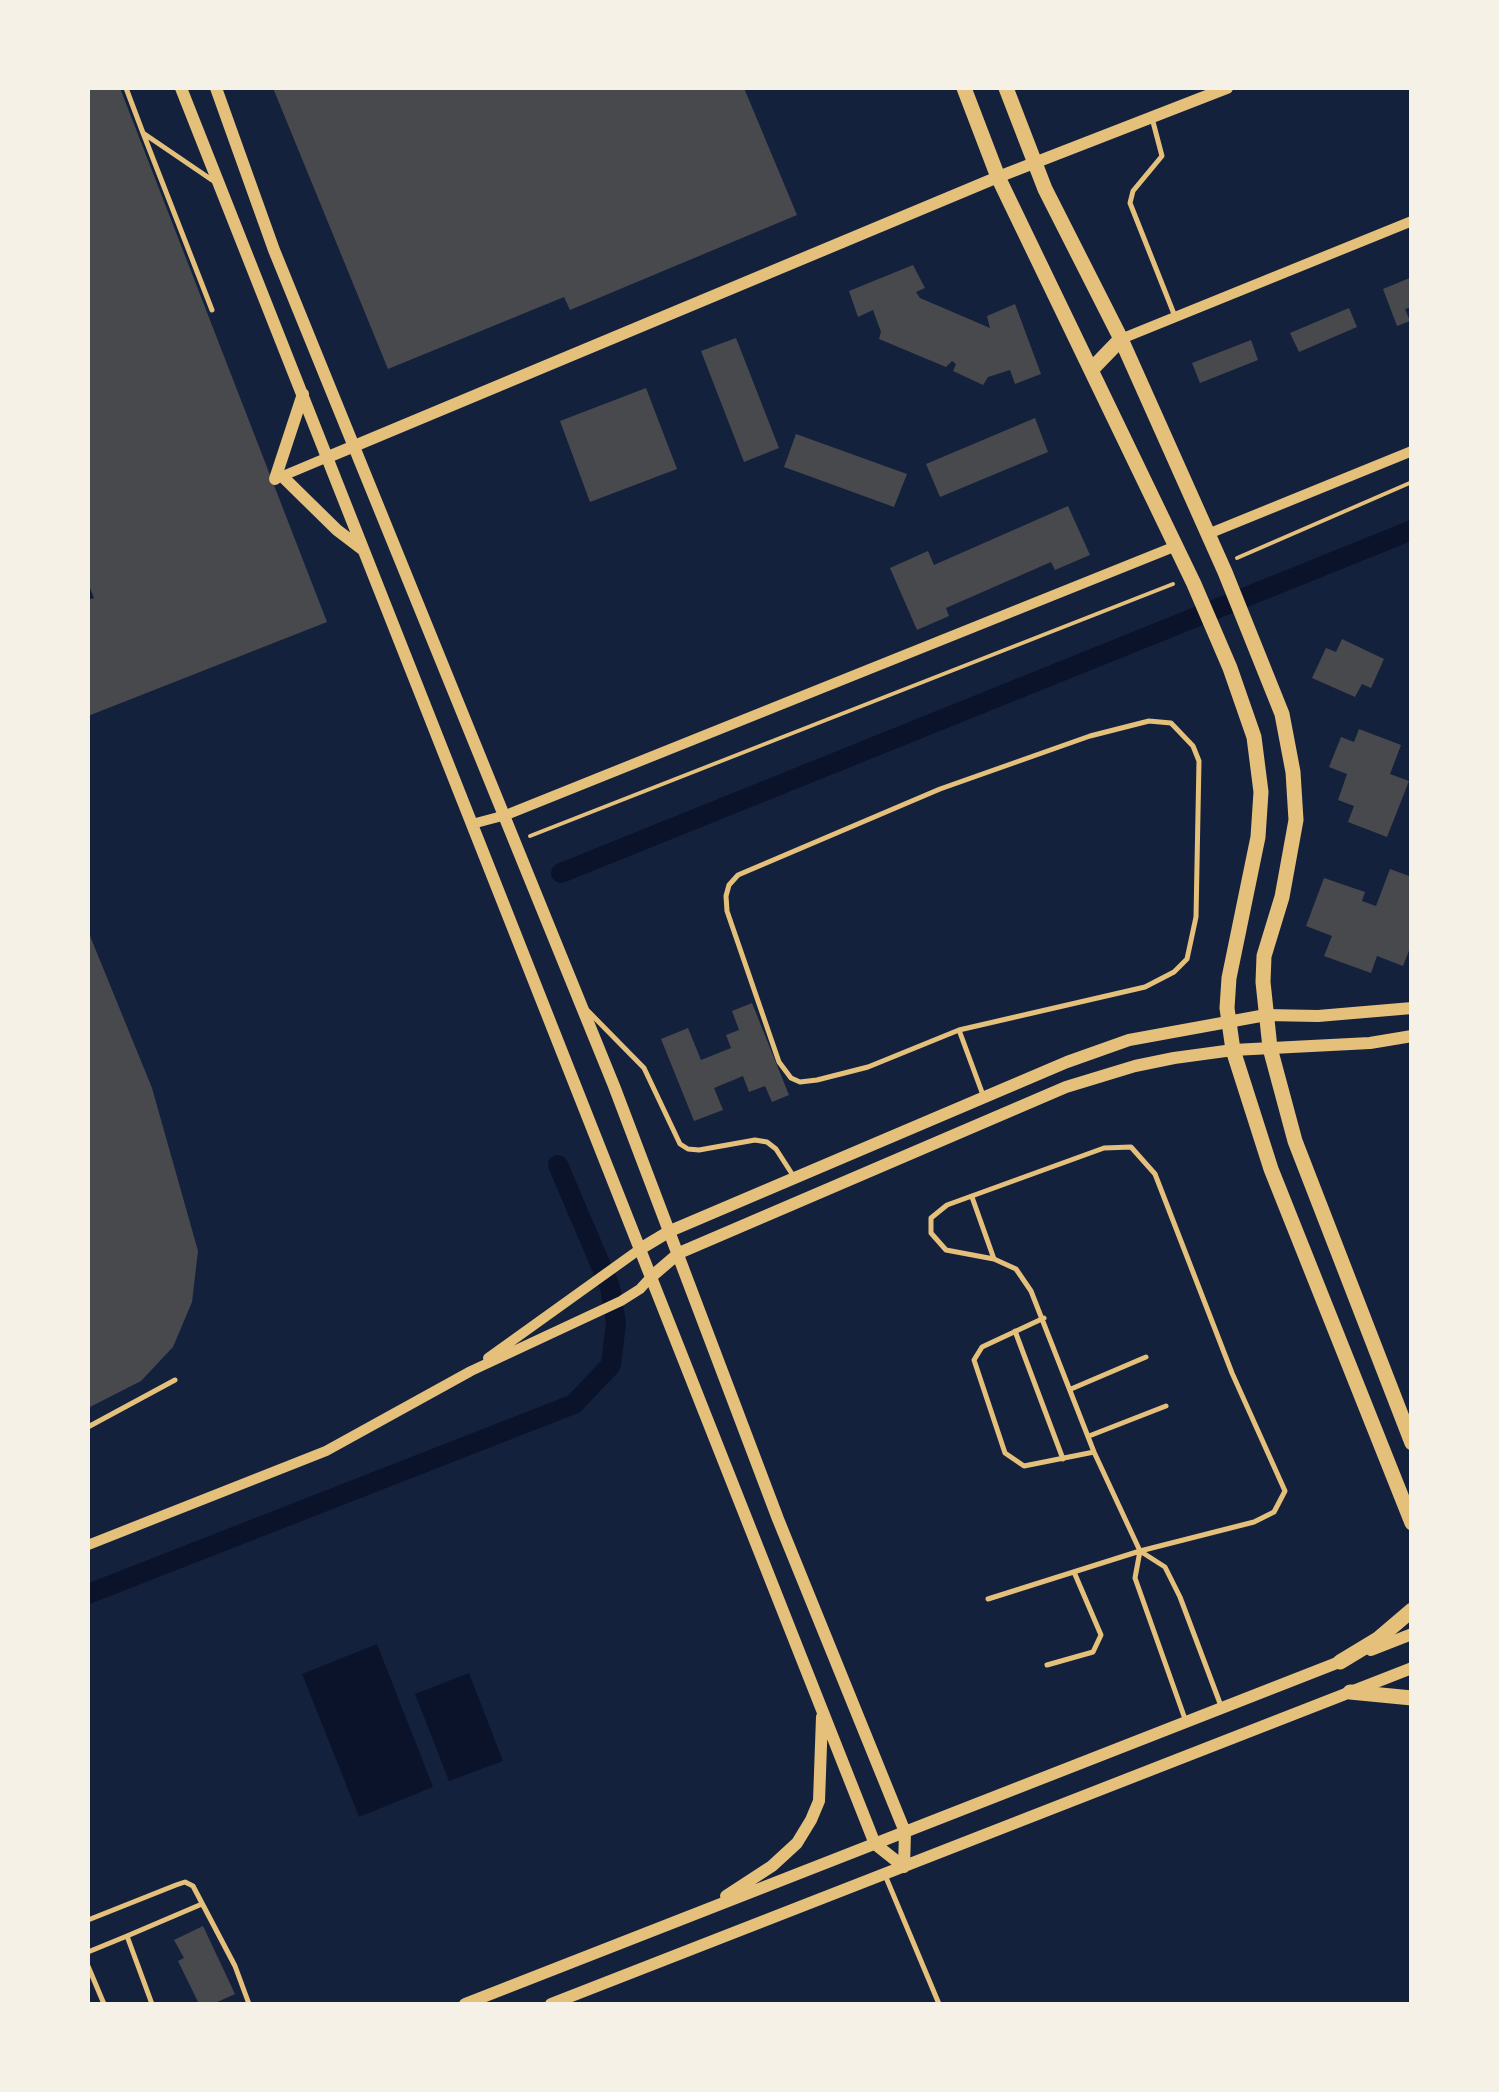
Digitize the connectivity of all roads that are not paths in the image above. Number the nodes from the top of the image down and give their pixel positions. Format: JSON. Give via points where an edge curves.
{"nodes":[{"id":1,"x":126,"y":88,"type":"edge"},
{"id":2,"x":181,"y":88,"type":"edge"},
{"id":3,"x":216,"y":88,"type":"edge"},
{"id":4,"x":964,"y":88,"type":"edge"},
{"id":5,"x":1006,"y":88,"type":"edge"},
{"id":6,"x":1227,"y":88,"type":"edge"},
{"id":7,"x":1152,"y":118,"type":"junction"},
{"id":8,"x":143,"y":132,"type":"junction"},
{"id":9,"x":1036,"y":163,"type":"junction"},
{"id":10,"x":998,"y":177,"type":"junction"},
{"id":11,"x":218,"y":184,"type":"junction"},
{"id":12,"x":1412,"y":221,"type":"edge"},
{"id":13,"x":212,"y":310,"type":"dead end"},
{"id":14,"x":1175,"y":317,"type":"junction"},
{"id":15,"x":1121,"y":339,"type":"junction"},
{"id":16,"x":1093,"y":368,"type":"junction"},
{"id":17,"x":303,"y":394,"type":"junction"},
{"id":18,"x":354,"y":446,"type":"junction"},
{"id":19,"x":1412,"y":451,"type":"edge"},
{"id":20,"x":328,"y":458,"type":"junction"},
{"id":21,"x":276,"y":479,"type":"junction"},
{"id":22,"x":1208,"y":534,"type":"junction"},
{"id":23,"x":1176,"y":546,"type":"junction"},
{"id":24,"x":364,"y":550,"type":"junction"},
{"id":25,"x":506,"y":815,"type":"junction"},
{"id":26,"x":472,"y":824,"type":"junction"},
{"id":27,"x":581,"y":1005,"type":"junction"},
{"id":28,"x":1412,"y":1008,"type":"edge"},
{"id":29,"x":1266,"y":1015,"type":"junction"},
{"id":30,"x":1229,"y":1020,"type":"junction"},
{"id":31,"x":959,"y":1030,"type":"junction"},
{"id":32,"x":1412,"y":1036,"type":"edge"},
{"id":33,"x":1270,"y":1048,"type":"junction"},
{"id":34,"x":1233,"y":1050,"type":"junction"},
{"id":35,"x":984,"y":1098,"type":"junction"},
{"id":36,"x":795,"y":1178,"type":"junction"},
{"id":37,"x":972,"y":1197,"type":"junction"},
{"id":38,"x":670,"y":1231,"type":"junction"},
{"id":39,"x":640,"y":1249,"type":"junction"},
{"id":40,"x":678,"y":1253,"type":"junction"},
{"id":41,"x":994,"y":1258,"type":"junction"},
{"id":42,"x":651,"y":1277,"type":"junction"},
{"id":43,"x":1044,"y":1318,"type":"junction"},
{"id":44,"x":1015,"y":1330,"type":"junction"},
{"id":45,"x":1146,"y":1357,"type":"dead end"},
{"id":46,"x":471,"y":1371,"type":"junction"},
{"id":47,"x":176,"y":1380,"type":"dead end"},
{"id":48,"x":1071,"y":1389,"type":"junction"},
{"id":49,"x":1166,"y":1406,"type":"dead end"},
{"id":50,"x":88,"y":1427,"type":"edge"},
{"id":51,"x":1089,"y":1436,"type":"junction"},
{"id":52,"x":1412,"y":1444,"type":"edge"},
{"id":53,"x":1094,"y":1452,"type":"junction"},
{"id":54,"x":1063,"y":1459,"type":"junction"},
{"id":55,"x":1412,"y":1522,"type":"edge"},
{"id":56,"x":88,"y":1545,"type":"edge"},
{"id":57,"x":1140,"y":1551,"type":"junction"},
{"id":58,"x":1074,"y":1572,"type":"junction"},
{"id":59,"x":988,"y":1600,"type":"dead end"},
{"id":60,"x":1412,"y":1610,"type":"edge"},
{"id":61,"x":1412,"y":1634,"type":"edge"},
{"id":62,"x":1340,"y":1662,"type":"junction"},
{"id":63,"x":1048,"y":1665,"type":"dead end"},
{"id":64,"x":1412,"y":1668,"type":"edge"},
{"id":65,"x":1350,"y":1692,"type":"junction"},
{"id":66,"x":1412,"y":1698,"type":"edge"},
{"id":67,"x":1221,"y":1706,"type":"junction"},
{"id":68,"x":822,"y":1710,"type":"junction"},
{"id":69,"x":1185,"y":1720,"type":"junction"},
{"id":70,"x":906,"y":1832,"type":"junction"},
{"id":71,"x":874,"y":1844,"type":"junction"},
{"id":72,"x":904,"y":1867,"type":"junction"},
{"id":73,"x":885,"y":1875,"type":"junction"},
{"id":74,"x":204,"y":1903,"type":"junction"},
{"id":75,"x":703,"y":1911,"type":"junction"},
{"id":76,"x":88,"y":1920,"type":"edge"},
{"id":77,"x":127,"y":1936,"type":"junction"},
{"id":78,"x":88,"y":1952,"type":"edge"},
{"id":79,"x":88,"y":1966,"type":"edge"},
{"id":80,"x":104,"y":2004,"type":"edge"},
{"id":81,"x":152,"y":2004,"type":"edge"},
{"id":82,"x":249,"y":2004,"type":"edge"},
{"id":83,"x":465,"y":2004,"type":"edge"},
{"id":84,"x":551,"y":2004,"type":"edge"},
{"id":85,"x":939,"y":2004,"type":"edge"}],
"edges":[{"from":1,"to":8,"type":"lane"},
{"from":2,"to":11,"type":"street"},
{"from":3,"to":18,"type":"street"},
{"from":4,"to":10,"type":"main road"},
{"from":5,"to":9,"type":"main road"},
{"from":6,"to":7,"type":"street"},
{"from":7,"to":9,"type":"street"},
{"from":7,"to":14,"type":"lane","via":[[1162,156],[1130,203]]},
{"from":8,"to":11,"type":"lane"},
{"from":8,"to":13,"type":"lane"},
{"from":9,"to":10,"type":"street"},
{"from":9,"to":15,"type":"main road"},
{"from":10,"to":16,"type":"main road"},
{"from":10,"to":18,"type":"street"},
{"from":11,"to":17,"type":"street"},
{"from":12,"to":14,"type":"street"},
{"from":14,"to":15,"type":"street"},
{"from":15,"to":16,"type":"main road"},
{"from":15,"to":22,"type":"main road"},
{"from":16,"to":23,"type":"main road"},
{"from":17,"to":20,"type":"street"},
{"from":17,"to":21,"type":"street"},
{"from":18,"to":20,"type":"street"},
{"from":18,"to":25,"type":"street"},
{"from":19,"to":22,"type":"street"},
{"from":20,"to":21,"type":"street"},
{"from":20,"to":24,"type":"street"},
{"from":21,"to":24,"type":"street"},
{"from":22,"to":29,"type":"main road","via":[[1286,730],[1296,820],[1264,956]]},
{"from":23,"to":25,"type":"street"},
{"from":23,"to":30,"type":"main road","via":[[1230,668],[1254,738],[1261,792],[1231,961]]},
{"from":24,"to":26,"type":"street"},
{"from":25,"to":26,"type":"street"},
{"from":25,"to":27,"type":"street"},
{"from":26,"to":39,"type":"street"},
{"from":27,"to":36,"type":"lane","via":[[644,1068],[680,1144],[700,1150],[767,1142]]},
{"from":27,"to":38,"type":"street"},
{"from":28,"to":29,"type":"street"},
{"from":29,"to":30,"type":"street"},
{"from":29,"to":33,"type":"main road"},
{"from":30,"to":34,"type":"main road"},
{"from":30,"to":35,"type":"street","via":[[1128,1040]]},
{"from":31,"to":31,"type":"lane","via":[[868,1067],[817,1080],[791,1078],[778,1062],[728,911],[729,885],[762,863],[940,789],[1090,736],[1149,721],[1171,723],[1199,761],[1196,917],[1186,959],[1145,988]]},
{"from":31,"to":35,"type":"lane"},
{"from":32,"to":33,"type":"street"},
{"from":33,"to":34,"type":"street"},
{"from":33,"to":52,"type":"main road","via":[[1295,1141]]},
{"from":34,"to":40,"type":"street","via":[[1134,1066],[1066,1087]]},
{"from":34,"to":55,"type":"main road","via":[[1271,1169]]},
{"from":35,"to":36,"type":"street"},
{"from":36,"to":38,"type":"street"},
{"from":37,"to":41,"type":"lane"},
{"from":37,"to":41,"type":"lane","via":[[947,1204],[931,1218],[931,1234],[946,1250]]},
{"from":37,"to":57,"type":"lane","via":[[1104,1148],[1131,1147],[1155,1174],[1285,1491],[1274,1512],[1254,1522]]},
{"from":38,"to":39,"type":"street"},
{"from":38,"to":40,"type":"street"},
{"from":39,"to":42,"type":"street"},
{"from":39,"to":46,"type":"street"},
{"from":40,"to":42,"type":"street"},
{"from":40,"to":70,"type":"street"},
{"from":41,"to":43,"type":"lane","via":[[1016,1269]]},
{"from":42,"to":46,"type":"street","via":[[621,1301]]},
{"from":42,"to":68,"type":"street"},
{"from":43,"to":44,"type":"lane"},
{"from":43,"to":48,"type":"lane"},
{"from":44,"to":54,"type":"lane"},
{"from":44,"to":54,"type":"lane","via":[[982,1347],[974,1360],[1005,1453],[1024,1466]]},
{"from":45,"to":48,"type":"lane"},
{"from":46,"to":56,"type":"street","via":[[326,1451]]},
{"from":47,"to":50,"type":"lane"},
{"from":48,"to":51,"type":"lane"},
{"from":49,"to":51,"type":"lane"},
{"from":51,"to":53,"type":"lane"},
{"from":53,"to":54,"type":"lane"},
{"from":53,"to":57,"type":"lane"},
{"from":57,"to":58,"type":"lane"},
{"from":57,"to":67,"type":"lane","via":[[1172,1582]]},
{"from":57,"to":69,"type":"lane","via":[[1135,1578]]},
{"from":58,"to":59,"type":"lane"},
{"from":58,"to":63,"type":"lane","via":[[1102,1635],[1093,1652]]},
{"from":60,"to":62,"type":"main road"},
{"from":61,"to":62,"type":"street"},
{"from":62,"to":67,"type":"street"},
{"from":64,"to":65,"type":"street"},
{"from":65,"to":66,"type":"main road"},
{"from":65,"to":72,"type":"street"},
{"from":67,"to":69,"type":"street"},
{"from":68,"to":71,"type":"street"},
{"from":68,"to":75,"type":"street","via":[[818,1801],[811,1820],[772,1866]]},
{"from":69,"to":70,"type":"street"},
{"from":70,"to":71,"type":"street"},
{"from":70,"to":72,"type":"street"},
{"from":71,"to":72,"type":"street"},
{"from":71,"to":75,"type":"street"},
{"from":72,"to":73,"type":"street"},
{"from":73,"to":84,"type":"street"},
{"from":73,"to":85,"type":"lane"},
{"from":74,"to":76,"type":"lane","via":[[185,1882]]},
{"from":74,"to":77,"type":"lane"},
{"from":74,"to":82,"type":"lane"},
{"from":75,"to":83,"type":"street"},
{"from":77,"to":78,"type":"lane"},
{"from":77,"to":81,"type":"lane"},
{"from":79,"to":80,"type":"lane"}]}
